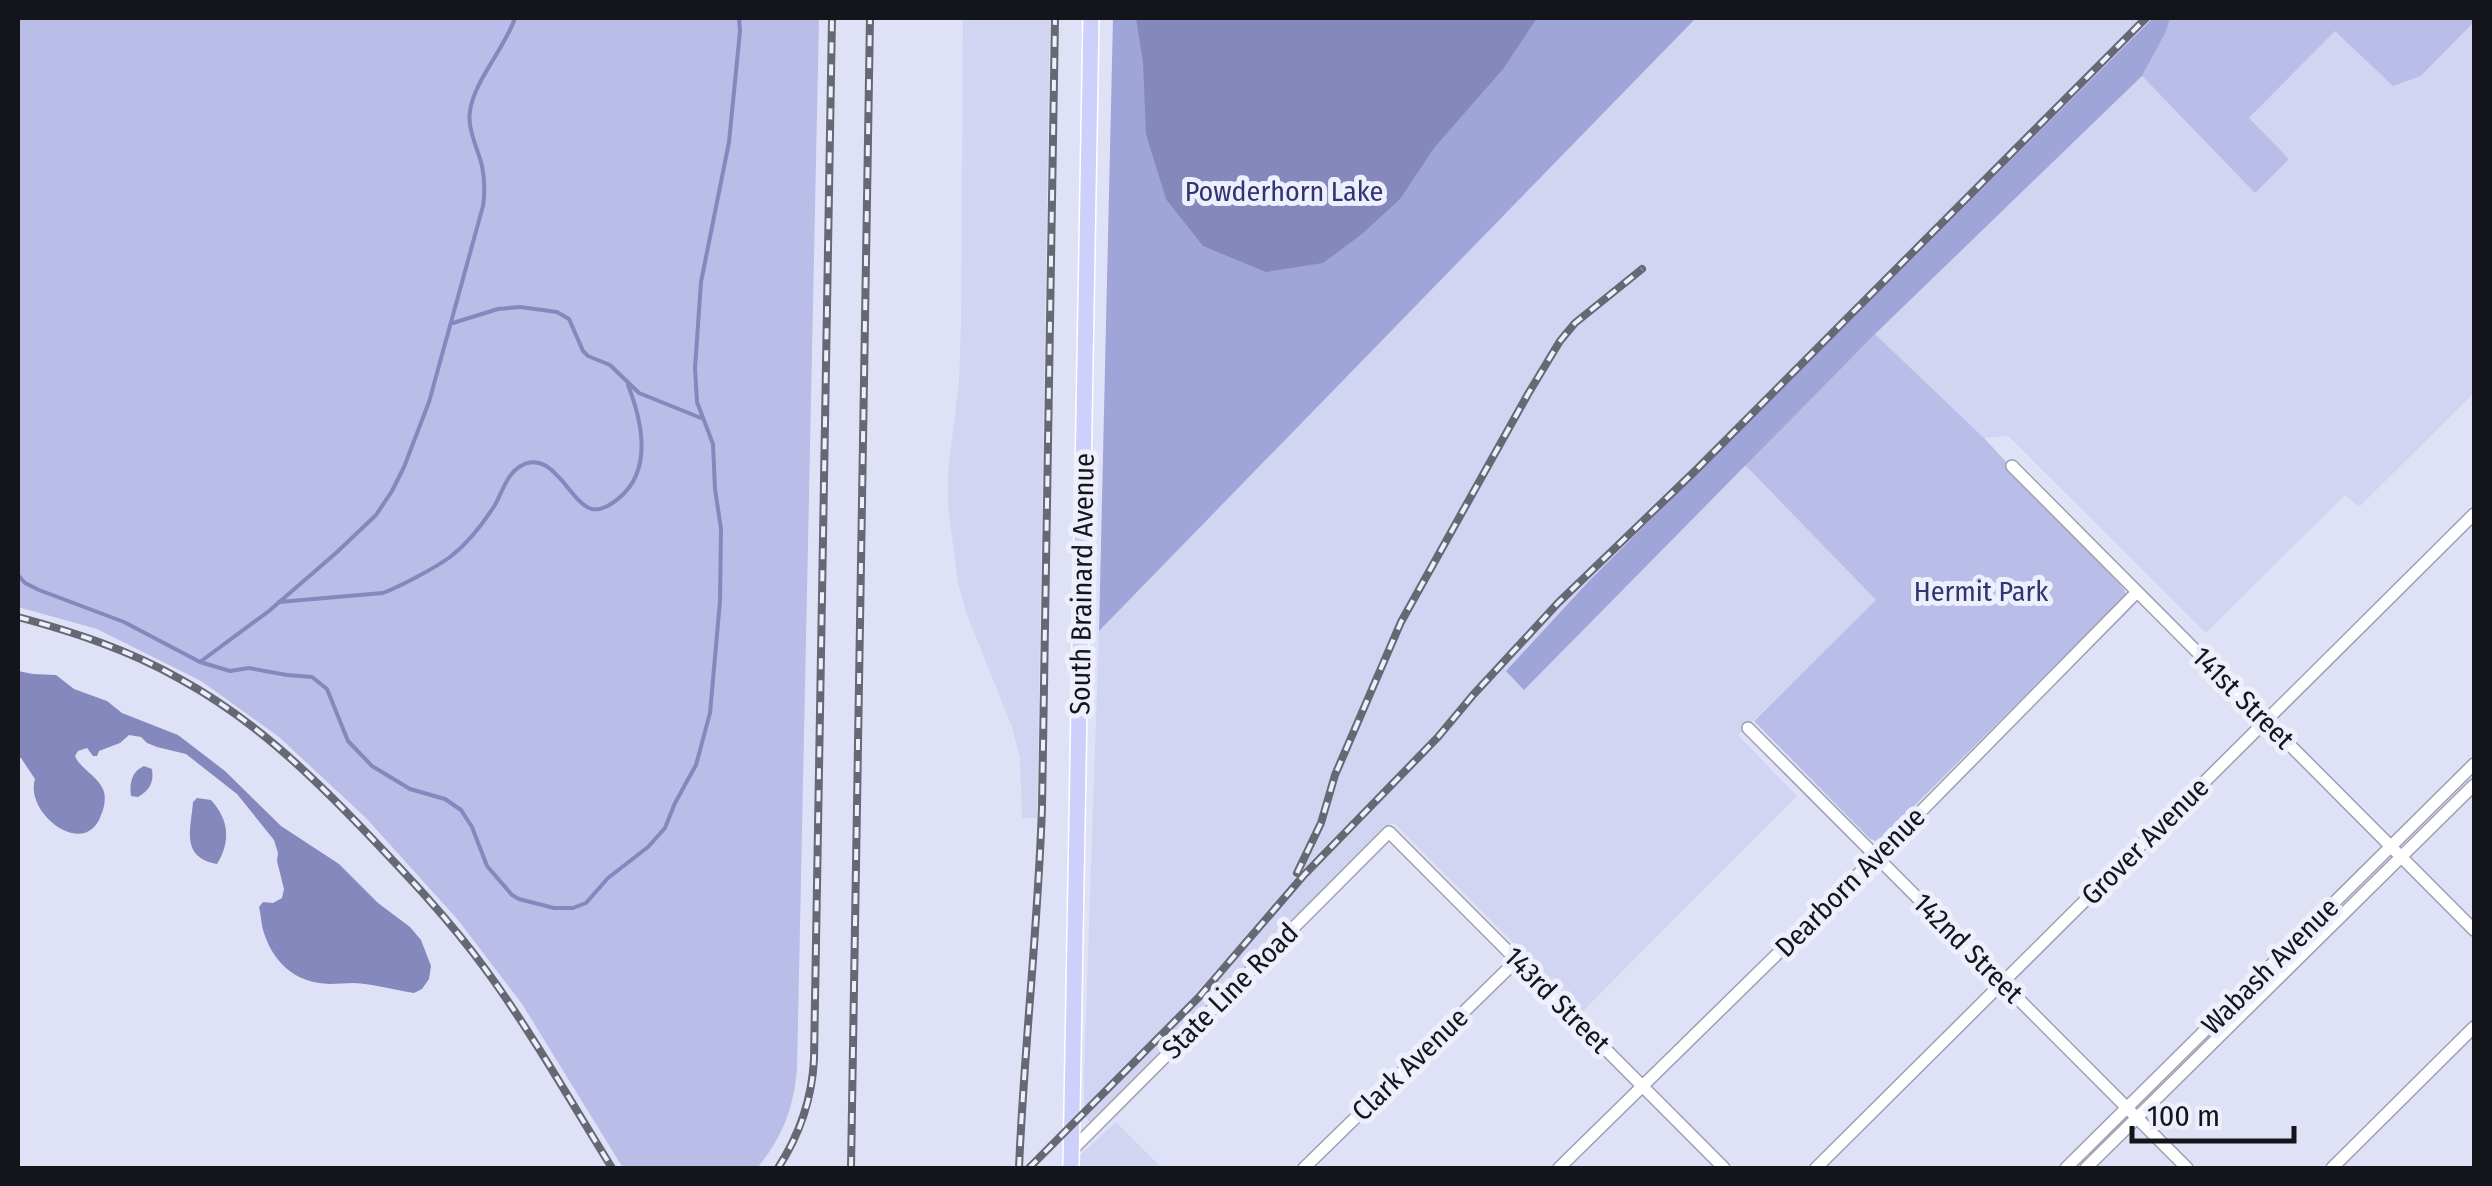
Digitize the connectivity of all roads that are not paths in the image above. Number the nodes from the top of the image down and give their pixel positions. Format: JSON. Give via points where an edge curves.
{"nodes":[{"id":1,"x":1091,"y":18,"type":"edge"},
{"id":2,"x":2012,"y":466,"type":"dead end"},
{"id":3,"x":2474,"y":514,"type":"edge"},
{"id":4,"x":2137,"y":592,"type":"junction"},
{"id":5,"x":2266,"y":721,"type":"junction"},
{"id":6,"x":1748,"y":728,"type":"dead end"},
{"id":7,"x":2474,"y":764,"type":"edge"},
{"id":8,"x":2474,"y":785,"type":"edge"},
{"id":9,"x":1389,"y":832,"type":"joint"},
{"id":10,"x":2391,"y":846,"type":"junction"},
{"id":11,"x":1876,"y":856,"type":"junction"},
{"id":12,"x":2402,"y":857,"type":"junction"},
{"id":13,"x":2474,"y":930,"type":"edge"},
{"id":14,"x":1517,"y":960,"type":"junction"},
{"id":15,"x":2002,"y":983,"type":"junction"},
{"id":16,"x":2474,"y":1026,"type":"edge"},
{"id":17,"x":1642,"y":1086,"type":"junction"},
{"id":18,"x":2127,"y":1108,"type":"junction"},
{"id":19,"x":2138,"y":1119,"type":"junction"},
{"id":20,"x":1071,"y":1150,"type":"junction"},
{"id":21,"x":1072,"y":1168,"type":"edge"},
{"id":22,"x":1304,"y":1168,"type":"edge"},
{"id":23,"x":1559,"y":1168,"type":"edge"},
{"id":24,"x":1724,"y":1168,"type":"edge"},
{"id":25,"x":1816,"y":1168,"type":"edge"},
{"id":26,"x":2066,"y":1168,"type":"edge"},
{"id":27,"x":2086,"y":1168,"type":"edge"},
{"id":28,"x":2187,"y":1168,"type":"edge"},
{"id":29,"x":2332,"y":1168,"type":"edge"}],
"edges":[{"from":1,"to":20,"type":"main road","name":"South Brainard Avenue"},
{"from":2,"to":4,"type":"street","name":"141st Street"},
{"from":3,"to":5,"type":"street","name":"Grover Avenue"},
{"from":4,"to":5,"type":"street","name":"141st Street"},
{"from":4,"to":11,"type":"street","name":"Dearborn Avenue"},
{"from":5,"to":10,"type":"street","name":"141st Street"},
{"from":5,"to":15,"type":"street","name":"Grover Avenue"},
{"from":6,"to":11,"type":"street","name":"142nd Street"},
{"from":7,"to":10,"type":"street","name":"Wabash Avenue"},
{"from":8,"to":12,"type":"street","name":"Wabash Avenue"},
{"from":9,"to":14,"type":"street","name":"143rd Street"},
{"from":9,"to":20,"type":"street","name":"State Line Road"},
{"from":10,"to":12,"type":"street","name":"141st Street"},
{"from":10,"to":18,"type":"street","name":"Wabash Avenue"},
{"from":11,"to":15,"type":"street","name":"142nd Street"},
{"from":11,"to":17,"type":"street","name":"Dearborn Avenue"},
{"from":12,"to":13,"type":"street","name":"141st Street"},
{"from":12,"to":19,"type":"street","name":"Wabash Avenue"},
{"from":14,"to":17,"type":"street","name":"143rd Street"},
{"from":14,"to":22,"type":"street","name":"Clark Avenue"},
{"from":15,"to":18,"type":"street","name":"142nd Street"},
{"from":15,"to":25,"type":"street","name":"Grover Avenue"},
{"from":16,"to":29,"type":"street"},
{"from":17,"to":23,"type":"street","name":"Dearborn Avenue"},
{"from":17,"to":24,"type":"street","name":"143rd Street"},
{"from":18,"to":19,"type":"street","name":"142nd Street"},
{"from":18,"to":26,"type":"street","name":"Wabash Avenue"},
{"from":19,"to":27,"type":"street","name":"Wabash Avenue"},
{"from":19,"to":28,"type":"street","name":"142nd Street"},
{"from":20,"to":21,"type":"main road","name":"South Brainard Avenue"}]}
